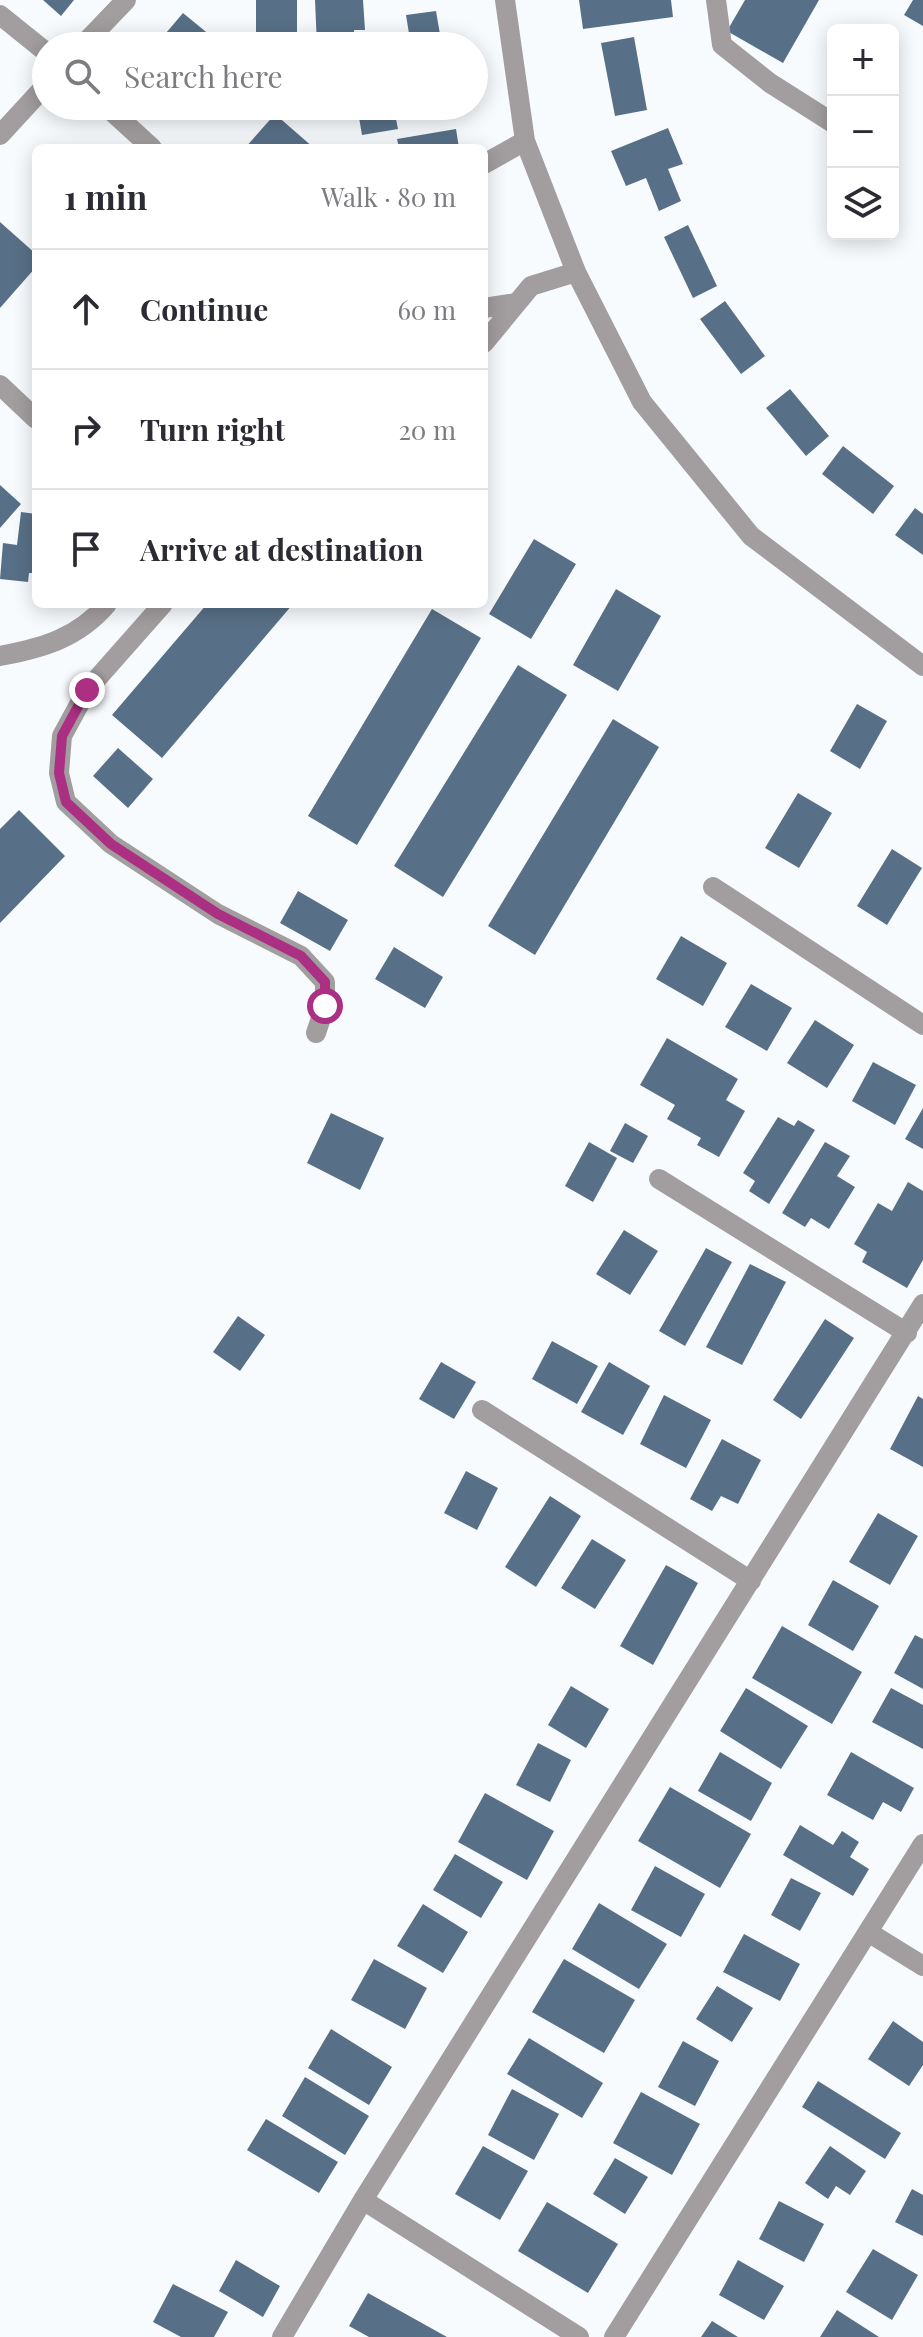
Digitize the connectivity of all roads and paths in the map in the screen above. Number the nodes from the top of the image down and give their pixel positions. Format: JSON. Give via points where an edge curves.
{"nodes":[{"id":1,"x":126,"y":0,"type":"edge"},
{"id":2,"x":505,"y":0,"type":"edge"},
{"id":3,"x":716,"y":0,"type":"edge"},
{"id":4,"x":0,"y":15,"type":"edge"},
{"id":5,"x":95,"y":32,"type":"edge"},
{"id":6,"x":32,"y":41,"type":"edge"},
{"id":7,"x":32,"y":100,"type":"edge"},
{"id":8,"x":827,"y":119,"type":"edge"},
{"id":9,"x":121,"y":120,"type":"edge"},
{"id":10,"x":0,"y":135,"type":"edge"},
{"id":11,"x":525,"y":141,"type":"junction"},
{"id":12,"x":148,"y":144,"type":"edge"},
{"id":13,"x":488,"y":162,"type":"edge"},
{"id":14,"x":576,"y":272,"type":"junction"},
{"id":15,"x":516,"y":303,"type":"junction"},
{"id":16,"x":488,"y":307,"type":"edge"},
{"id":17,"x":488,"y":338,"type":"edge"},
{"id":18,"x":0,"y":385,"type":"edge"},
{"id":19,"x":32,"y":415,"type":"edge"},
{"id":20,"x":104,"y":608,"type":"edge"},
{"id":21,"x":159,"y":608,"type":"edge"},
{"id":22,"x":0,"y":656,"type":"edge"},
{"id":23,"x":923,"y":666,"type":"edge"},
{"id":24,"x":713,"y":887,"type":"dead end"},
{"id":25,"x":923,"y":1025,"type":"edge"},
{"id":26,"x":316,"y":1033,"type":"dead end"},
{"id":27,"x":659,"y":1179,"type":"dead end"},
{"id":28,"x":923,"y":1304,"type":"edge"},
{"id":29,"x":907,"y":1333,"type":"junction"},
{"id":30,"x":482,"y":1410,"type":"dead end"},
{"id":31,"x":751,"y":1581,"type":"junction"},
{"id":32,"x":923,"y":1844,"type":"edge"},
{"id":33,"x":868,"y":1932,"type":"junction"},
{"id":34,"x":923,"y":1966,"type":"edge"},
{"id":35,"x":363,"y":2200,"type":"junction"},
{"id":36,"x":282,"y":2337,"type":"edge"},
{"id":37,"x":579,"y":2337,"type":"edge"},
{"id":38,"x":614,"y":2337,"type":"edge"}],
"edges":[{"from":1,"to":5,"type":"street"},
{"from":2,"to":11,"type":"street"},
{"from":3,"to":8,"type":"street","via":[[722,45]]},
{"from":4,"to":6,"type":"street"},
{"from":7,"to":10,"type":"street"},
{"from":9,"to":12,"type":"street"},
{"from":11,"to":13,"type":"street"},
{"from":11,"to":14,"type":"street"},
{"from":14,"to":15,"type":"street","via":[[531,286]]},
{"from":14,"to":23,"type":"street","via":[[642,402],[751,536]]},
{"from":15,"to":16,"type":"street"},
{"from":15,"to":17,"type":"street"},
{"from":18,"to":19,"type":"street"},
{"from":20,"to":22,"type":"street","via":[[58,643]]},
{"from":21,"to":26,"type":"street","via":[[87,690],[62,736],[59,773],[66,802],[111,844],[158,876],[301,956],[325,982],[325,1006]]},
{"from":24,"to":25,"type":"street"},
{"from":27,"to":29,"type":"street"},
{"from":28,"to":29,"type":"street"},
{"from":29,"to":31,"type":"street"},
{"from":30,"to":31,"type":"street"},
{"from":31,"to":35,"type":"street"},
{"from":32,"to":33,"type":"street"},
{"from":33,"to":34,"type":"street"},
{"from":33,"to":38,"type":"street"},
{"from":35,"to":36,"type":"street"},
{"from":35,"to":37,"type":"street"}]}
